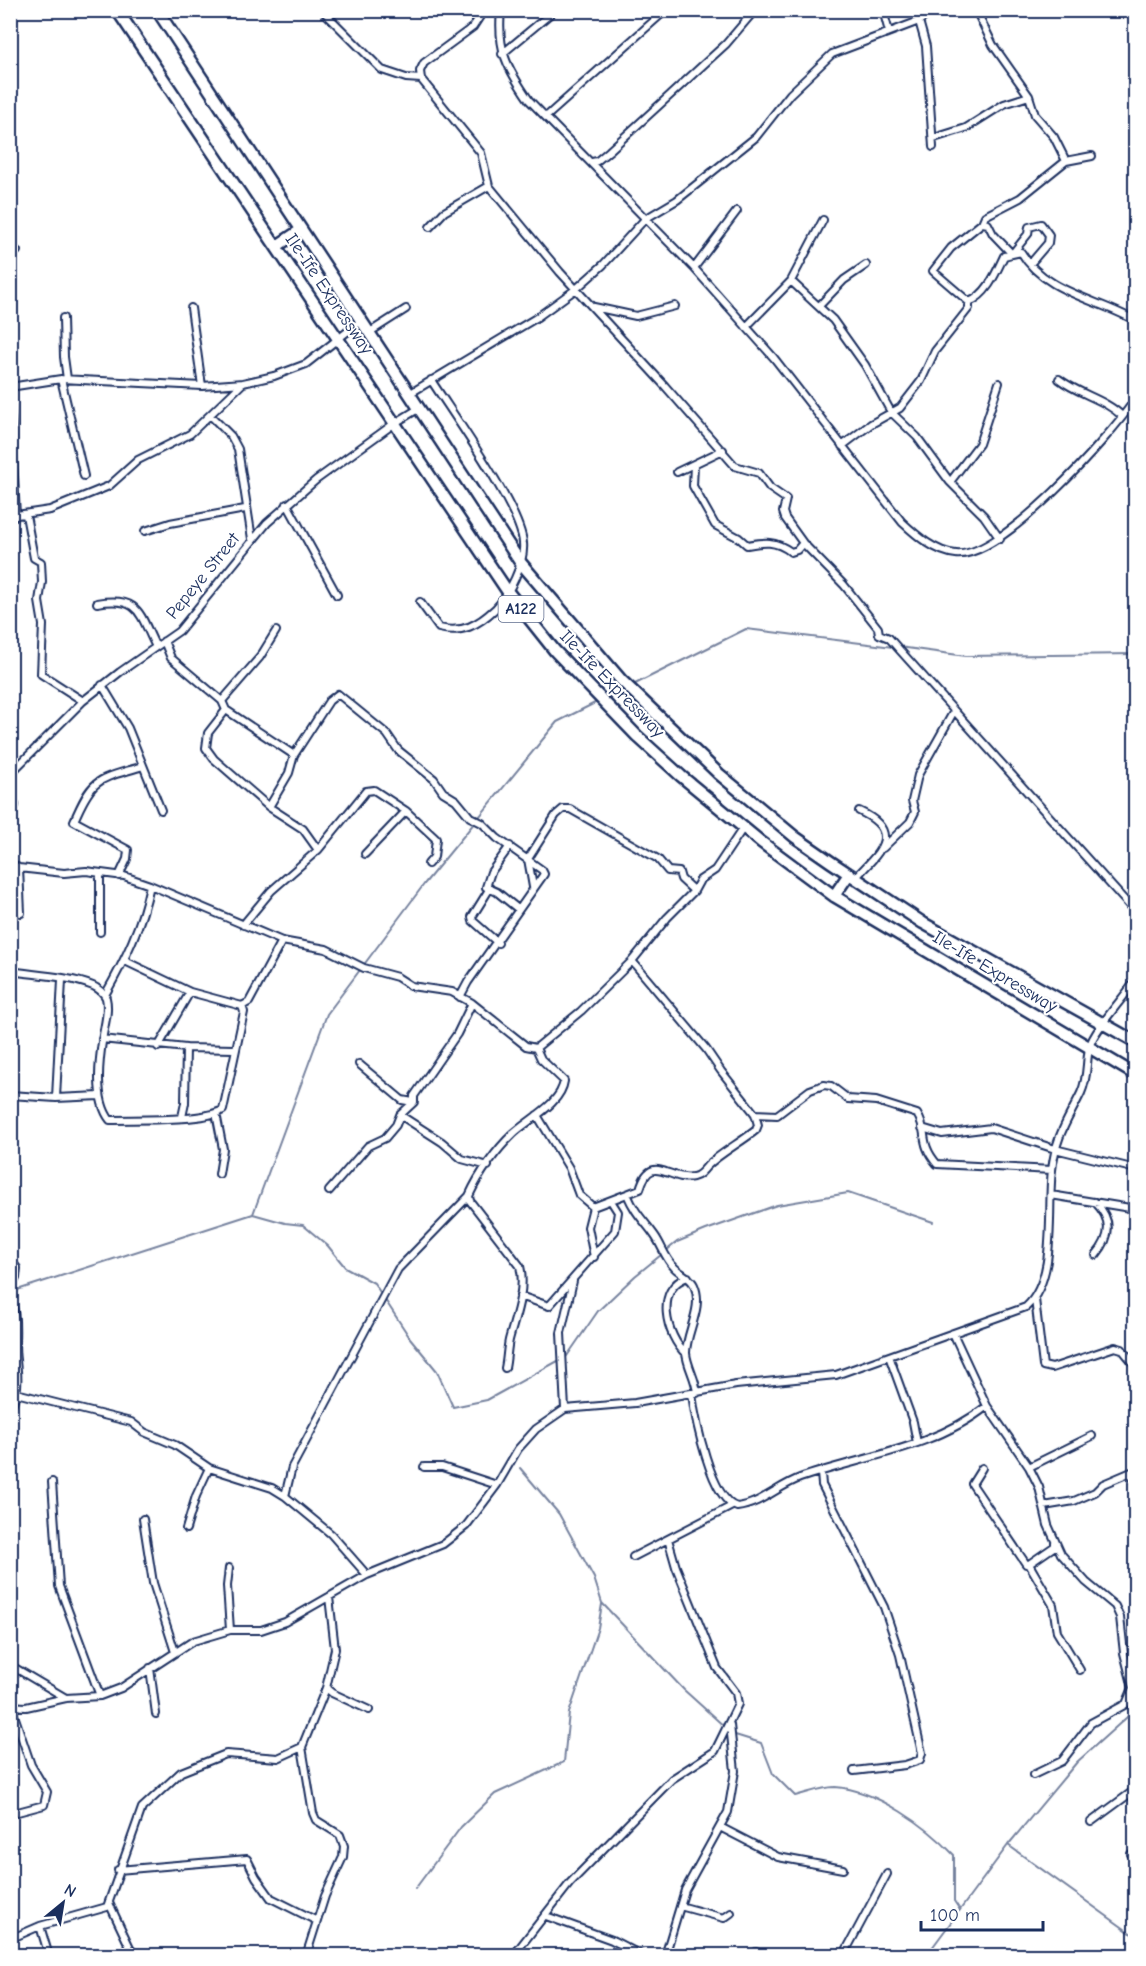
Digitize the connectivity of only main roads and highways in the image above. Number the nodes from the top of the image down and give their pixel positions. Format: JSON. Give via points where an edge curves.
{"nodes":[{"id":1,"x":117,"y":10,"type":"edge"},
{"id":2,"x":157,"y":10,"type":"edge"},
{"id":3,"x":301,"y":230,"type":"junction"},
{"id":4,"x":277,"y":246,"type":"junction"},
{"id":5,"x":851,"y":876,"type":"junction"},
{"id":6,"x":834,"y":896,"type":"junction"},
{"id":7,"x":1136,"y":1042,"type":"edge"},
{"id":8,"x":1136,"y":1075,"type":"edge"}],
"edges":[{"from":1,"to":4,"type":"highway","name":"Ile-Ife Expressway","number":"A122"},
{"from":2,"to":3,"type":"highway","name":"Ile-Ife Expressway","number":"A122"},
{"from":3,"to":4,"type":"highway"},
{"from":3,"to":5,"type":"highway","name":"Ile-Ife Expressway","number":"A122","via":[[520,562],[621,680],[685,743],[780,825]]},
{"from":4,"to":6,"type":"highway","name":"Ile-Ife Expressway","number":"A122","via":[[508,592],[555,651],[637,736],[743,828]]},
{"from":5,"to":6,"type":"highway"},
{"from":5,"to":7,"type":"highway","name":"Ile-Ife Expressway","number":"A122","via":[[924,923]]},
{"from":6,"to":8,"type":"highway","name":"Ile-Ife Expressway","number":"A122"}]}
